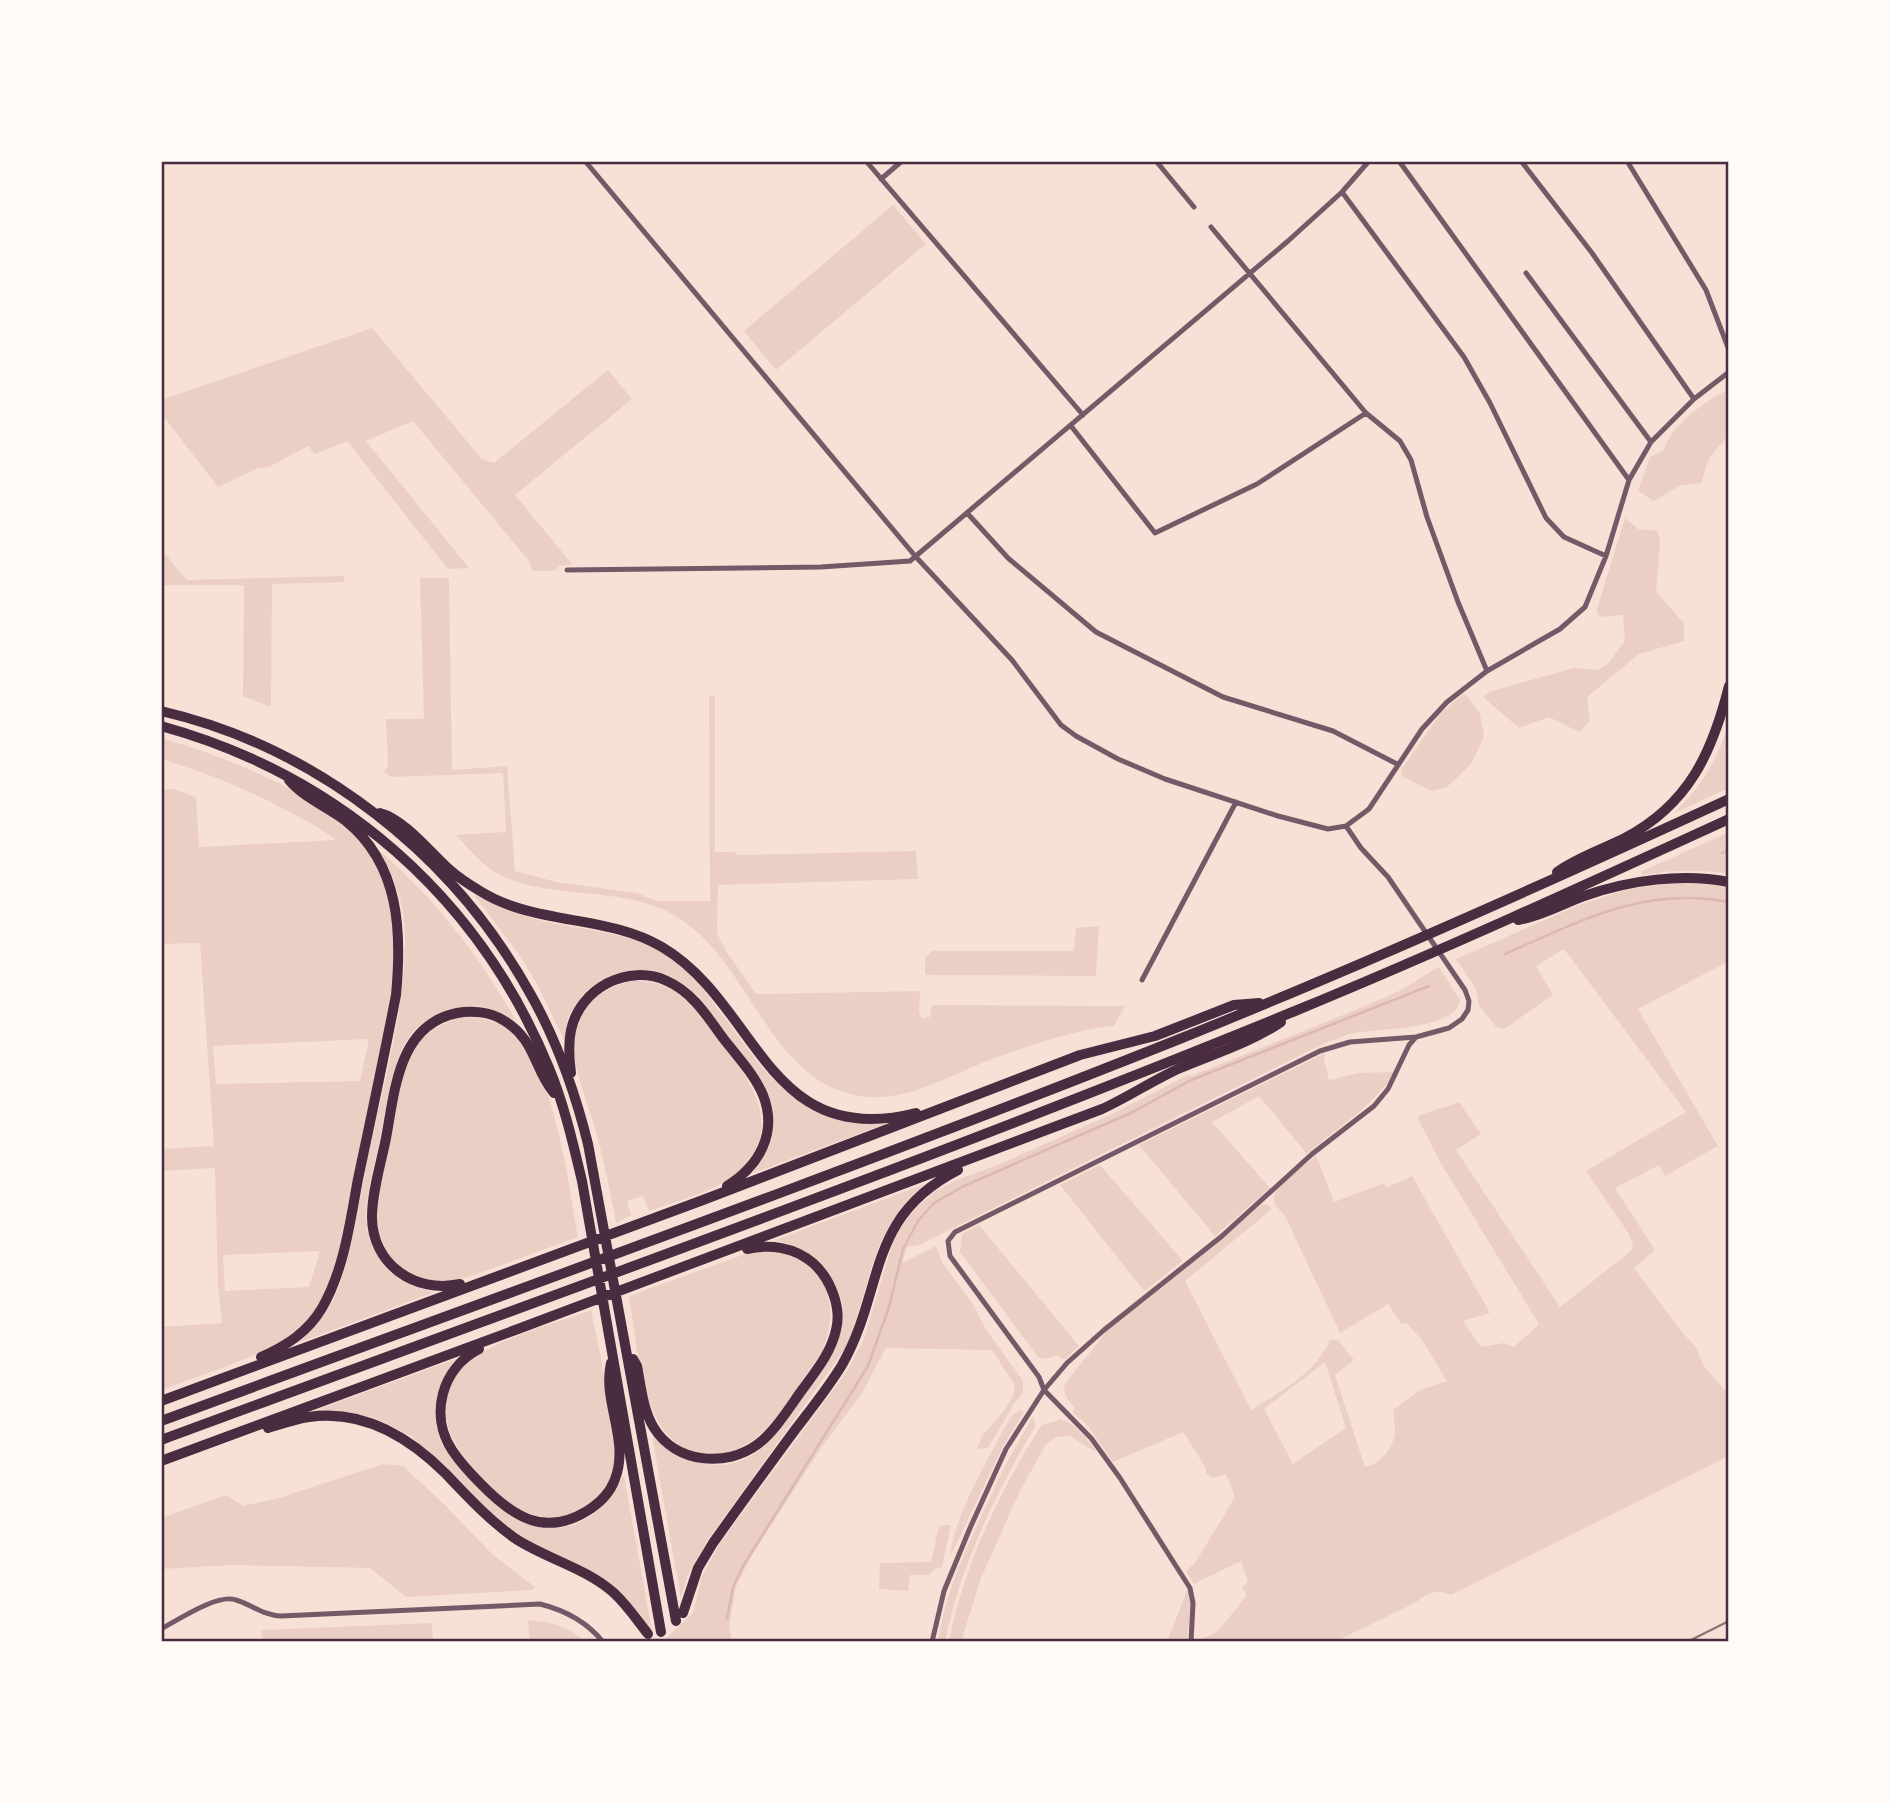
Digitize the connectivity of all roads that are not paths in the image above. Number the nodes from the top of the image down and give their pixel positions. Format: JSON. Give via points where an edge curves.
{"nodes":[{"id":1,"x":585,"y":161,"type":"edge"},
{"id":2,"x":866,"y":161,"type":"edge"},
{"id":3,"x":902,"y":161,"type":"edge"},
{"id":4,"x":1156,"y":161,"type":"edge"},
{"id":5,"x":1369,"y":161,"type":"edge"},
{"id":6,"x":1399,"y":161,"type":"edge"},
{"id":7,"x":1521,"y":161,"type":"edge"},
{"id":8,"x":1627,"y":161,"type":"edge"},
{"id":9,"x":881,"y":179,"type":"junction"},
{"id":10,"x":1342,"y":192,"type":"junction"},
{"id":11,"x":1194,"y":207,"type":"dead end"},
{"id":12,"x":1211,"y":227,"type":"dead end"},
{"id":13,"x":1249,"y":273,"type":"junction"},
{"id":14,"x":1526,"y":274,"type":"dead end"},
{"id":15,"x":1729,"y":350,"type":"edge"},
{"id":16,"x":1729,"y":372,"type":"edge"},
{"id":17,"x":1694,"y":399,"type":"junction"},
{"id":18,"x":1366,"y":413,"type":"junction"},
{"id":19,"x":1083,"y":415,"type":"junction"},
{"id":20,"x":1070,"y":426,"type":"junction"},
{"id":21,"x":1651,"y":442,"type":"junction"},
{"id":22,"x":1629,"y":480,"type":"junction"},
{"id":23,"x":968,"y":514,"type":"junction"},
{"id":24,"x":1606,"y":556,"type":"junction"},
{"id":25,"x":916,"y":557,"type":"junction"},
{"id":26,"x":567,"y":570,"type":"dead end"},
{"id":27,"x":1487,"y":671,"type":"junction"},
{"id":28,"x":1729,"y":687,"type":"edge"},
{"id":29,"x":161,"y":711,"type":"edge"},
{"id":30,"x":161,"y":726,"type":"edge"},
{"id":31,"x":1397,"y":764,"type":"junction"},
{"id":32,"x":283,"y":772,"type":"junction"},
{"id":33,"x":1729,"y":799,"type":"edge"},
{"id":34,"x":1236,"y":803,"type":"junction"},
{"id":35,"x":373,"y":812,"type":"junction"},
{"id":36,"x":1729,"y":819,"type":"edge"},
{"id":37,"x":1346,"y":826,"type":"junction"},
{"id":38,"x":1729,"y":882,"type":"edge"},
{"id":39,"x":1536,"y":888,"type":"junction"},
{"id":40,"x":1505,"y":921,"type":"junction"},
{"id":41,"x":1143,"y":980,"type":"dead end"},
{"id":42,"x":1266,"y":1003,"type":"junction"},
{"id":43,"x":1294,"y":1011,"type":"junction"},
{"id":44,"x":1416,"y":1037,"type":"junction"},
{"id":45,"x":991,"y":1091,"type":"junction"},
{"id":46,"x":575,"y":1096,"type":"junction"},
{"id":47,"x":560,"y":1100,"type":"junction"},
{"id":48,"x":998,"y":1149,"type":"junction"},
{"id":49,"x":704,"y":1200,"type":"junction"},
{"id":50,"x":693,"y":1263,"type":"junction"},
{"id":51,"x":500,"y":1275,"type":"junction"},
{"id":52,"x":518,"y":1329,"type":"junction"},
{"id":53,"x":627,"y":1352,"type":"junction"},
{"id":54,"x":613,"y":1357,"type":"junction"},
{"id":55,"x":1044,"y":1390,"type":"junction"},
{"id":56,"x":163,"y":1400,"type":"edge"},
{"id":57,"x":161,"y":1421,"type":"edge"},
{"id":58,"x":234,"y":1433,"type":"junction"},
{"id":59,"x":161,"y":1440,"type":"edge"},
{"id":60,"x":161,"y":1461,"type":"edge"},
{"id":61,"x":161,"y":1629,"type":"edge"},
{"id":62,"x":661,"y":1632,"type":"dead end"},
{"id":63,"x":648,"y":1634,"type":"dead end"},
{"id":64,"x":603,"y":1642,"type":"edge"},
{"id":65,"x":932,"y":1642,"type":"edge"},
{"id":66,"x":1191,"y":1642,"type":"edge"}],
"edges":[{"from":1,"to":25,"type":"street"},
{"from":2,"to":9,"type":"street"},
{"from":3,"to":9,"type":"street"},
{"from":4,"to":11,"type":"street"},
{"from":5,"to":10,"type":"street"},
{"from":6,"to":22,"type":"street"},
{"from":7,"to":17,"type":"street"},
{"from":8,"to":15,"type":"street","via":[[1706,290]]},
{"from":9,"to":19,"type":"street"},
{"from":10,"to":13,"type":"street"},
{"from":10,"to":24,"type":"street","via":[[1464,357],[1546,517],[1564,537]]},
{"from":12,"to":13,"type":"street"},
{"from":13,"to":18,"type":"street"},
{"from":13,"to":19,"type":"street"},
{"from":14,"to":21,"type":"street"},
{"from":16,"to":17,"type":"street"},
{"from":17,"to":21,"type":"street"},
{"from":18,"to":20,"type":"street","via":[[1256,484],[1155,533]]},
{"from":18,"to":27,"type":"street","via":[[1399,441],[1411,460],[1427,517]]},
{"from":19,"to":20,"type":"street"},
{"from":20,"to":23,"type":"street"},
{"from":21,"to":22,"type":"street"},
{"from":22,"to":24,"type":"street"},
{"from":23,"to":25,"type":"street"},
{"from":23,"to":31,"type":"street","via":[[1008,558],[1096,632],[1223,697],[1333,732]]},
{"from":24,"to":27,"type":"street","via":[[1585,607],[1574,619]]},
{"from":25,"to":26,"type":"street","via":[[821,566]]},
{"from":25,"to":34,"type":"street","via":[[1076,736],[1165,779]]},
{"from":27,"to":31,"type":"street","via":[[1447,702]]},
{"from":28,"to":39,"type":"highway","via":[[1708,753],[1679,796],[1645,827],[1563,868]]},
{"from":29,"to":35,"type":"highway","via":[[203,722],[285,756]]},
{"from":30,"to":32,"type":"highway"},
{"from":31,"to":37,"type":"street","via":[[1369,809]]},
{"from":32,"to":47,"type":"highway","via":[[373,832],[454,910],[520,1008]]},
{"from":32,"to":56,"type":"highway","via":[[300,790],[356,830],[384,869],[399,927],[396,995],[347,1232],[331,1292],[321,1311],[279,1349],[190,1383]]},
{"from":33,"to":39,"type":"highway"},
{"from":34,"to":37,"type":"street","via":[[1328,829]]},
{"from":34,"to":41,"type":"street"},
{"from":35,"to":45,"type":"highway","via":[[393,818],[456,875],[498,900],[539,914],[630,931],[677,956],[706,984],[777,1076],[818,1107],[847,1117],[882,1119],[922,1111],[975,1090]]},
{"from":35,"to":46,"type":"highway","via":[[428,859],[494,936],[538,1008]]},
{"from":36,"to":40,"type":"highway"},
{"from":37,"to":44,"type":"street","via":[[1388,877],[1469,1001],[1462,1019],[1449,1028]]},
{"from":38,"to":40,"type":"highway","via":[[1651,880],[1584,896],[1536,916]]},
{"from":39,"to":42,"type":"highway"},
{"from":40,"to":43,"type":"highway"},
{"from":42,"to":45,"type":"highway","via":[[1234,1005],[1155,1036],[1080,1055]]},
{"from":42,"to":57,"type":"highway","via":[[803,1184]]},
{"from":43,"to":48,"type":"highway","via":[[1253,1038],[1174,1071],[1125,1099]]},
{"from":43,"to":59,"type":"highway","via":[[836,1190]]},
{"from":44,"to":55,"type":"street","via":[[1374,1106],[1096,1337]]},
{"from":44,"to":55,"type":"street","via":[[1350,1042],[1320,1051],[955,1232],[948,1243],[950,1255]]},
{"from":45,"to":49,"type":"highway"},
{"from":46,"to":49,"type":"highway","via":[[570,1030],[588,997],[612,981],[639,975],[658,977],[683,990],[756,1082],[768,1115],[755,1163]]},
{"from":46,"to":53,"type":"highway","via":[[595,1176]]},
{"from":47,"to":51,"type":"highway","via":[[520,1032],[482,1013],[448,1016],[426,1027],[411,1044],[399,1071],[373,1200],[372,1226],[378,1247],[402,1275],[430,1286],[448,1287]]},
{"from":47,"to":54,"type":"highway","via":[[582,1181]]},
{"from":48,"to":50,"type":"highway"},
{"from":48,"to":53,"type":"highway","via":[[935,1184],[902,1215],[880,1257],[864,1316],[841,1366],[713,1543],[679,1617]]},
{"from":49,"to":51,"type":"highway"},
{"from":50,"to":52,"type":"highway"},
{"from":50,"to":53,"type":"highway","via":[[769,1246],[806,1257],[824,1276],[835,1301],[836,1331],[830,1348],[795,1399],[751,1448],[732,1457],[699,1458],[674,1448],[654,1428],[637,1366]]},
{"from":51,"to":56,"type":"highway"},
{"from":52,"to":54,"type":"highway","via":[[459,1363],[447,1381],[440,1413],[443,1432],[460,1461],[499,1502],[527,1520],[563,1522],[579,1516],[599,1502],[614,1481],[620,1450],[609,1379]]},
{"from":52,"to":58,"type":"highway"},
{"from":54,"to":62,"type":"highway"},
{"from":55,"to":65,"type":"street","via":[[1006,1449],[965,1538],[944,1591]]},
{"from":55,"to":66,"type":"street","via":[[1091,1438],[1185,1580],[1193,1597]]},
{"from":58,"to":60,"type":"highway"},
{"from":58,"to":63,"type":"highway","via":[[325,1416],[387,1429],[426,1455],[516,1539],[613,1592]]},
{"from":61,"to":64,"type":"street","via":[[227,1598],[263,1614],[281,1616],[529,1604],[570,1615]]}]}
